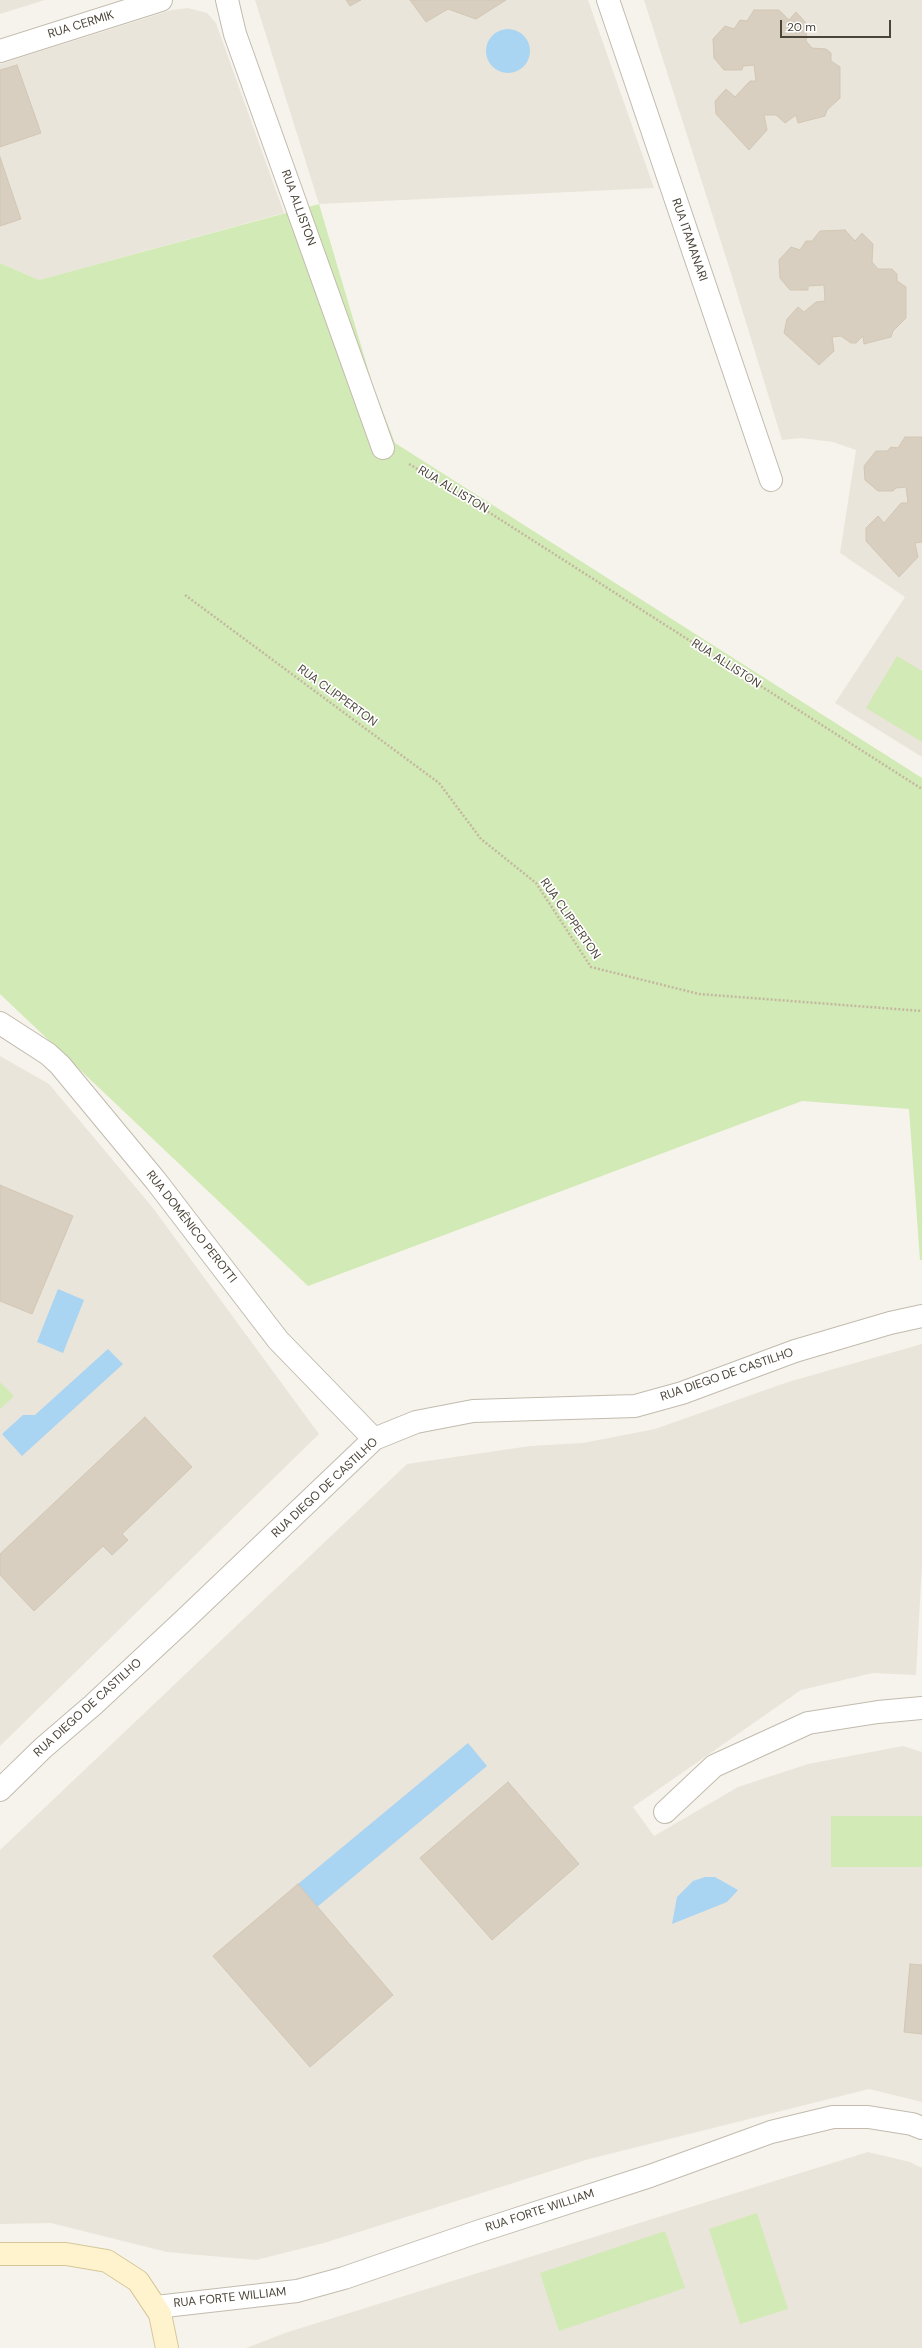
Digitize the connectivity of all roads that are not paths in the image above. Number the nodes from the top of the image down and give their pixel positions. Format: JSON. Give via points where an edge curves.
{"nodes":[{"id":1,"x":161,"y":0,"type":"edge"},
{"id":2,"x":227,"y":0,"type":"edge"},
{"id":3,"x":608,"y":0,"type":"edge"},
{"id":4,"x":0,"y":51,"type":"edge"},
{"id":5,"x":383,"y":448,"type":"road end"},
{"id":6,"x":771,"y":480,"type":"dead end"},
{"id":7,"x":0,"y":1023,"type":"edge"},
{"id":8,"x":922,"y":1316,"type":"edge"},
{"id":9,"x":374,"y":1439,"type":"junction"},
{"id":10,"x":922,"y":1708,"type":"edge"},
{"id":11,"x":0,"y":1790,"type":"edge"},
{"id":12,"x":665,"y":1812,"type":"dead end"},
{"id":13,"x":922,"y":2128,"type":"edge"},
{"id":14,"x":0,"y":2254,"type":"edge"},
{"id":15,"x":156,"y":2307,"type":"junction"},
{"id":16,"x":167,"y":2348,"type":"edge"}],
"edges":[{"from":1,"to":4,"type":"street","name":"RUA CERMIK"},
{"from":2,"to":5,"type":"street","name":"RUA ALLISTON","via":[[235,34]]},
{"from":3,"to":6,"type":"street","name":"RUA ITAMANARI"},
{"from":7,"to":9,"type":"street","name":"RUA DOMÊNICO PEROTTI","via":[[48,1054],[60,1065],[156,1181],[278,1340]]},
{"from":8,"to":9,"type":"street","name":"RUA DIEGO DE CASTILHO","via":[[890,1322],[795,1351],[682,1393],[635,1406],[473,1411],[416,1422]]},
{"from":9,"to":11,"type":"street","name":"RUA DIEGO DE CASTILHO","via":[[182,1622]]},
{"from":10,"to":12,"type":"street","via":[[808,1723],[714,1766]]},
{"from":13,"to":15,"type":"street","name":"RUA FORTE WILLIAM","via":[[868,2117],[833,2117],[771,2132],[650,2176],[344,2278],[297,2291]]},
{"from":14,"to":15,"type":"street","via":[[66,2254],[107,2262],[138,2281]]},
{"from":15,"to":16,"type":"street","via":[[160,2314]]}]}
